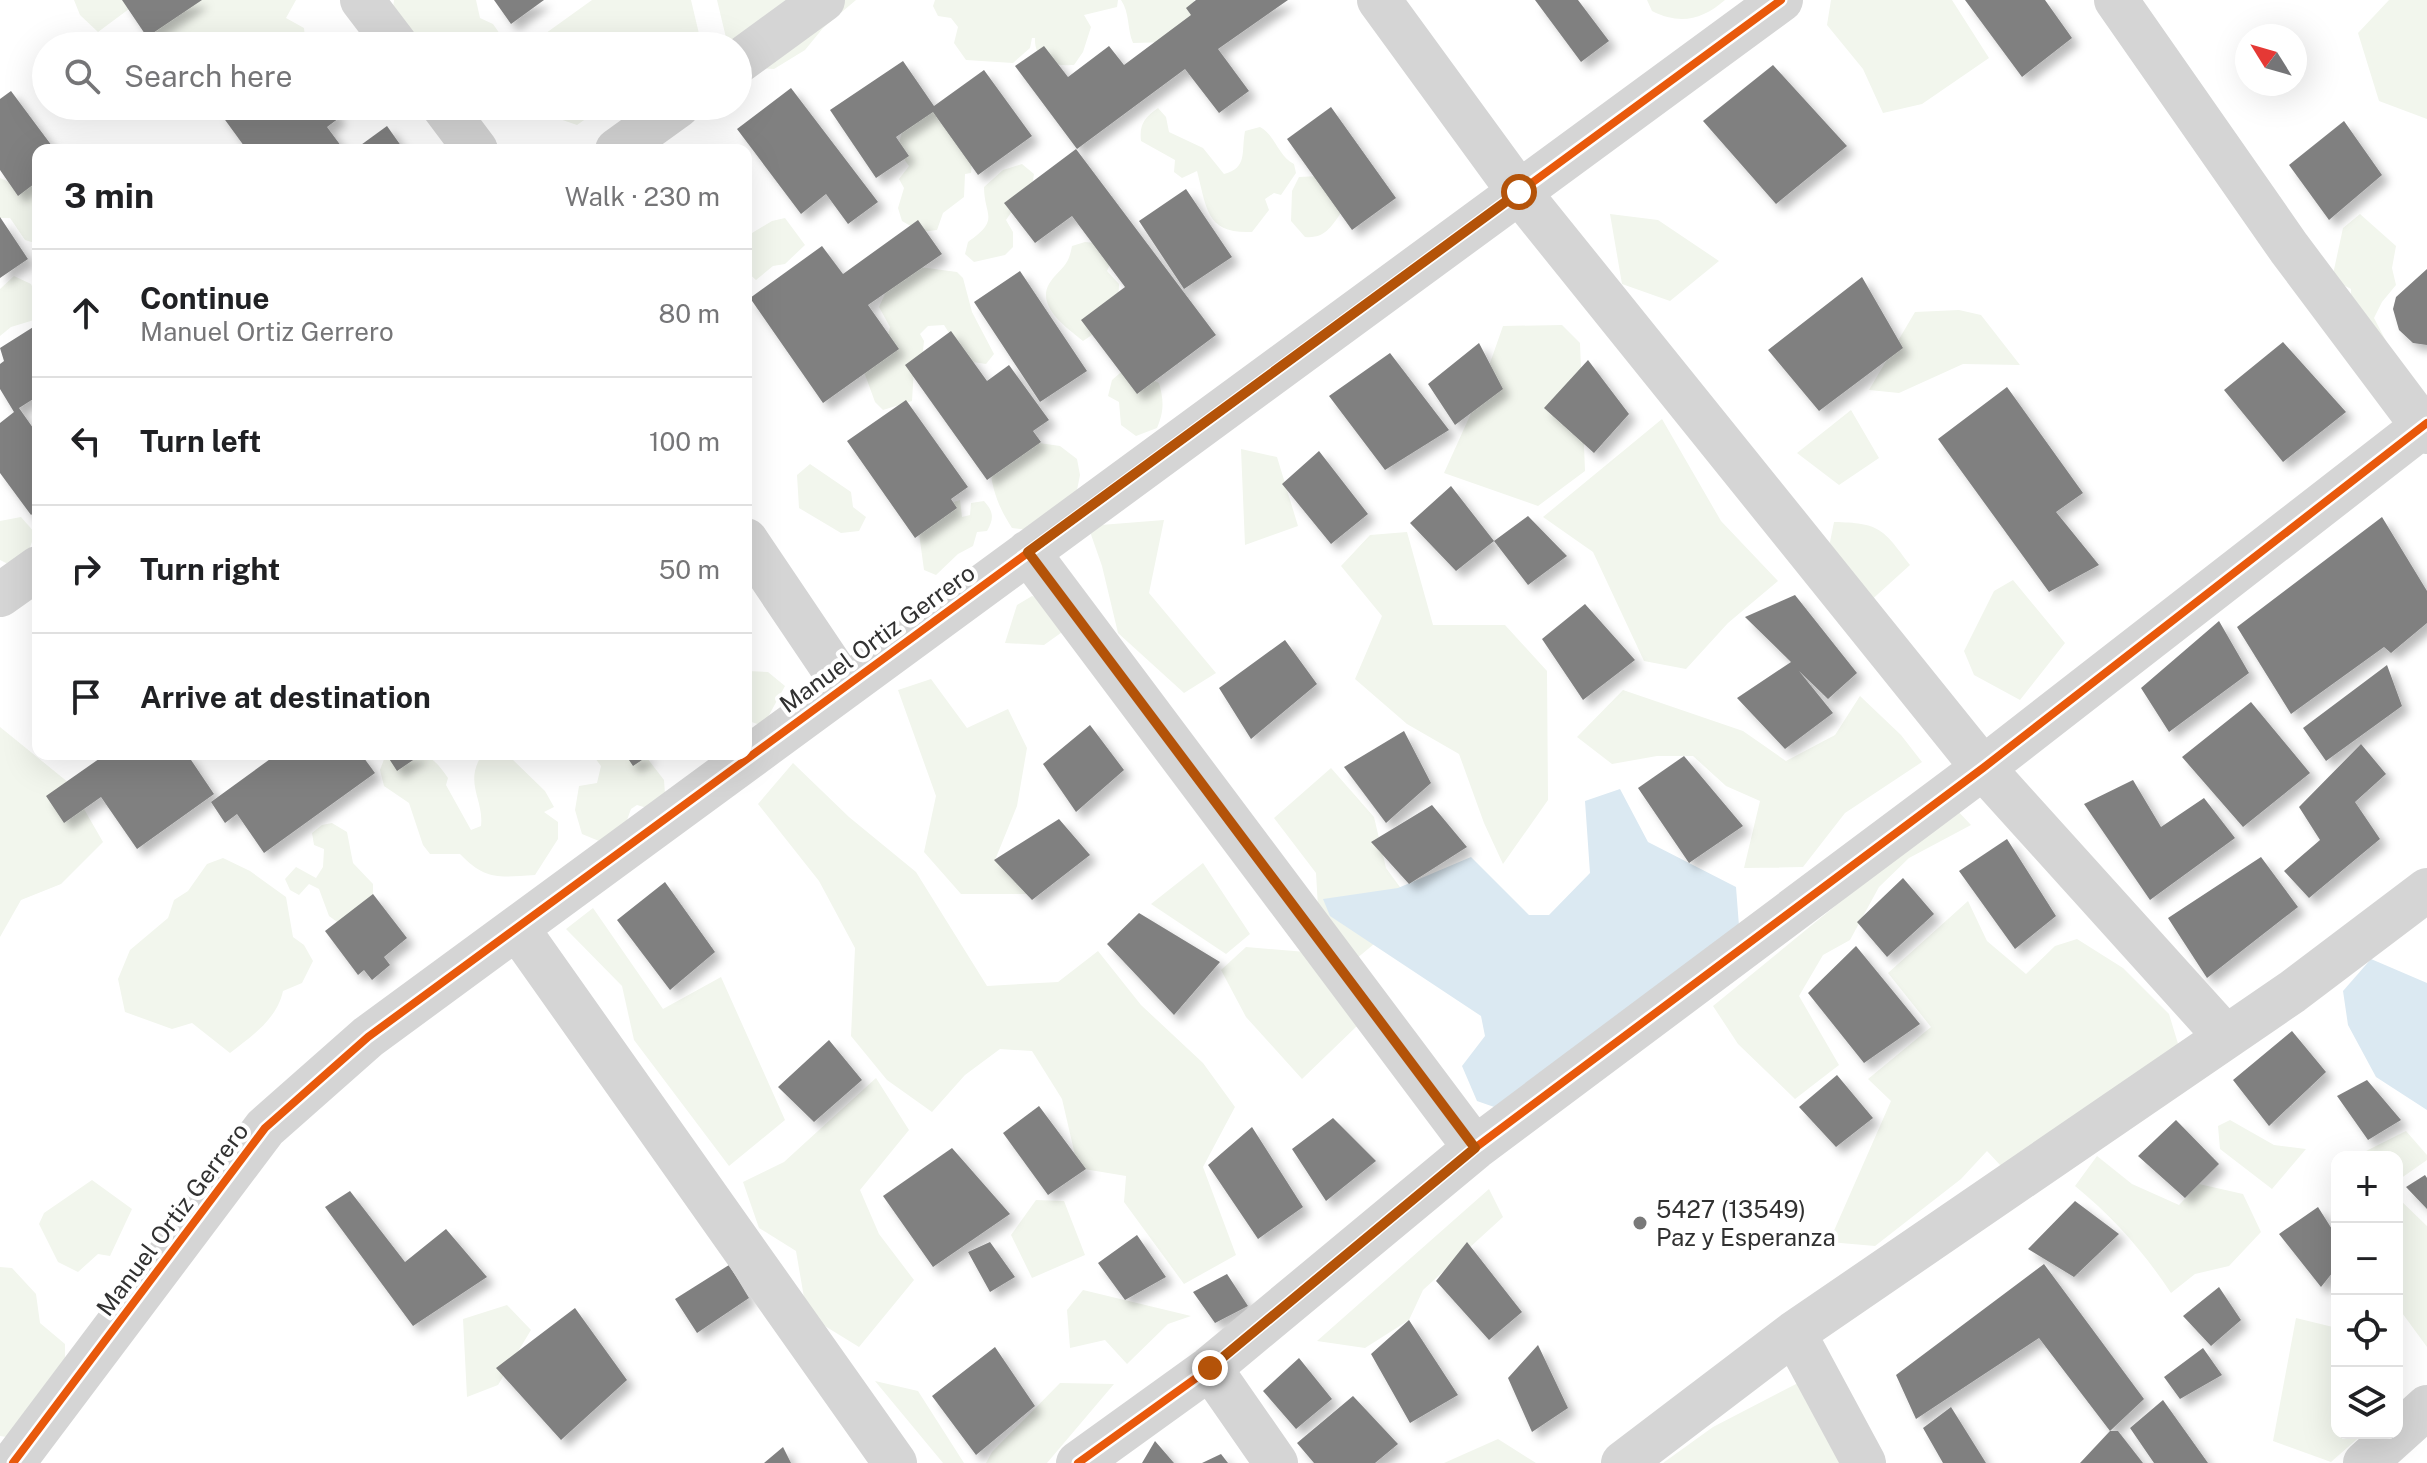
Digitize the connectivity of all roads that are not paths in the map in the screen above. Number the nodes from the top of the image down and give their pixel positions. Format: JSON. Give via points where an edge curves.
{"nodes":[{"id":1,"x":362,"y":0,"type":"edge"},
{"id":2,"x":823,"y":0,"type":"edge"},
{"id":3,"x":1379,"y":0,"type":"edge"},
{"id":4,"x":1781,"y":0,"type":"edge"},
{"id":5,"x":2116,"y":0,"type":"edge"},
{"id":6,"x":386,"y":32,"type":"edge"},
{"id":7,"x":752,"y":52,"type":"edge"},
{"id":8,"x":454,"y":120,"type":"edge"},
{"id":9,"x":659,"y":120,"type":"edge"},
{"id":10,"x":472,"y":144,"type":"edge"},
{"id":11,"x":625,"y":144,"type":"edge"},
{"id":12,"x":1519,"y":192,"type":"junction"},
{"id":13,"x":2426,"y":427,"type":"edge"},
{"id":14,"x":752,"y":549,"type":"edge"},
{"id":15,"x":1028,"y":552,"type":"junction"},
{"id":16,"x":32,"y":572,"type":"edge"},
{"id":17,"x":0,"y":595,"type":"edge"},
{"id":18,"x":845,"y":687,"type":"junction"},
{"id":19,"x":752,"y":755,"type":"edge"},
{"id":20,"x":746,"y":760,"type":"edge"},
{"id":21,"x":1983,"y":768,"type":"junction"},
{"id":22,"x":2427,"y":890,"type":"edge"},
{"id":23,"x":517,"y":928,"type":"junction"},
{"id":24,"x":2226,"y":1037,"type":"junction"},
{"id":25,"x":1475,"y":1148,"type":"junction"},
{"id":26,"x":1794,"y":1333,"type":"junction"},
{"id":27,"x":1210,"y":1368,"type":"junction"},
{"id":28,"x":2427,"y":1407,"type":"edge"},
{"id":29,"x":13,"y":1463,"type":"edge"},
{"id":30,"x":895,"y":1463,"type":"edge"},
{"id":31,"x":1078,"y":1463,"type":"edge"},
{"id":32,"x":1276,"y":1463,"type":"edge"},
{"id":33,"x":1623,"y":1463,"type":"edge"},
{"id":34,"x":1864,"y":1463,"type":"edge"},
{"id":35,"x":2365,"y":1463,"type":"edge"}],
"edges":[{"from":1,"to":6,"type":"street"},
{"from":2,"to":7,"type":"street"},
{"from":3,"to":12,"type":"street"},
{"from":4,"to":12,"type":"street","name":"Manuel Ortiz Gerrero"},
{"from":5,"to":13,"type":"street","via":[[2289,248]]},
{"from":8,"to":10,"type":"street"},
{"from":9,"to":11,"type":"street"},
{"from":12,"to":15,"type":"street","name":"Manuel Ortiz Gerrero"},
{"from":12,"to":21,"type":"street"},
{"from":13,"to":21,"type":"street"},
{"from":14,"to":18,"type":"street"},
{"from":15,"to":18,"type":"street","name":"Manuel Ortiz Gerrero"},
{"from":15,"to":25,"type":"street"},
{"from":16,"to":17,"type":"street"},
{"from":18,"to":19,"type":"street","name":"Manuel Ortiz Gerrero"},
{"from":20,"to":23,"type":"street","name":"Manuel Ortiz Gerrero"},
{"from":21,"to":24,"type":"street"},
{"from":21,"to":25,"type":"street"},
{"from":22,"to":24,"type":"street"},
{"from":23,"to":29,"type":"street","name":"Manuel Ortiz Gerrero","via":[[368,1037],[265,1128]]},
{"from":23,"to":30,"type":"street"},
{"from":24,"to":26,"type":"street"},
{"from":25,"to":27,"type":"street"},
{"from":26,"to":33,"type":"street"},
{"from":26,"to":34,"type":"street"},
{"from":27,"to":31,"type":"street"},
{"from":27,"to":32,"type":"street"},
{"from":28,"to":35,"type":"street"}]}
